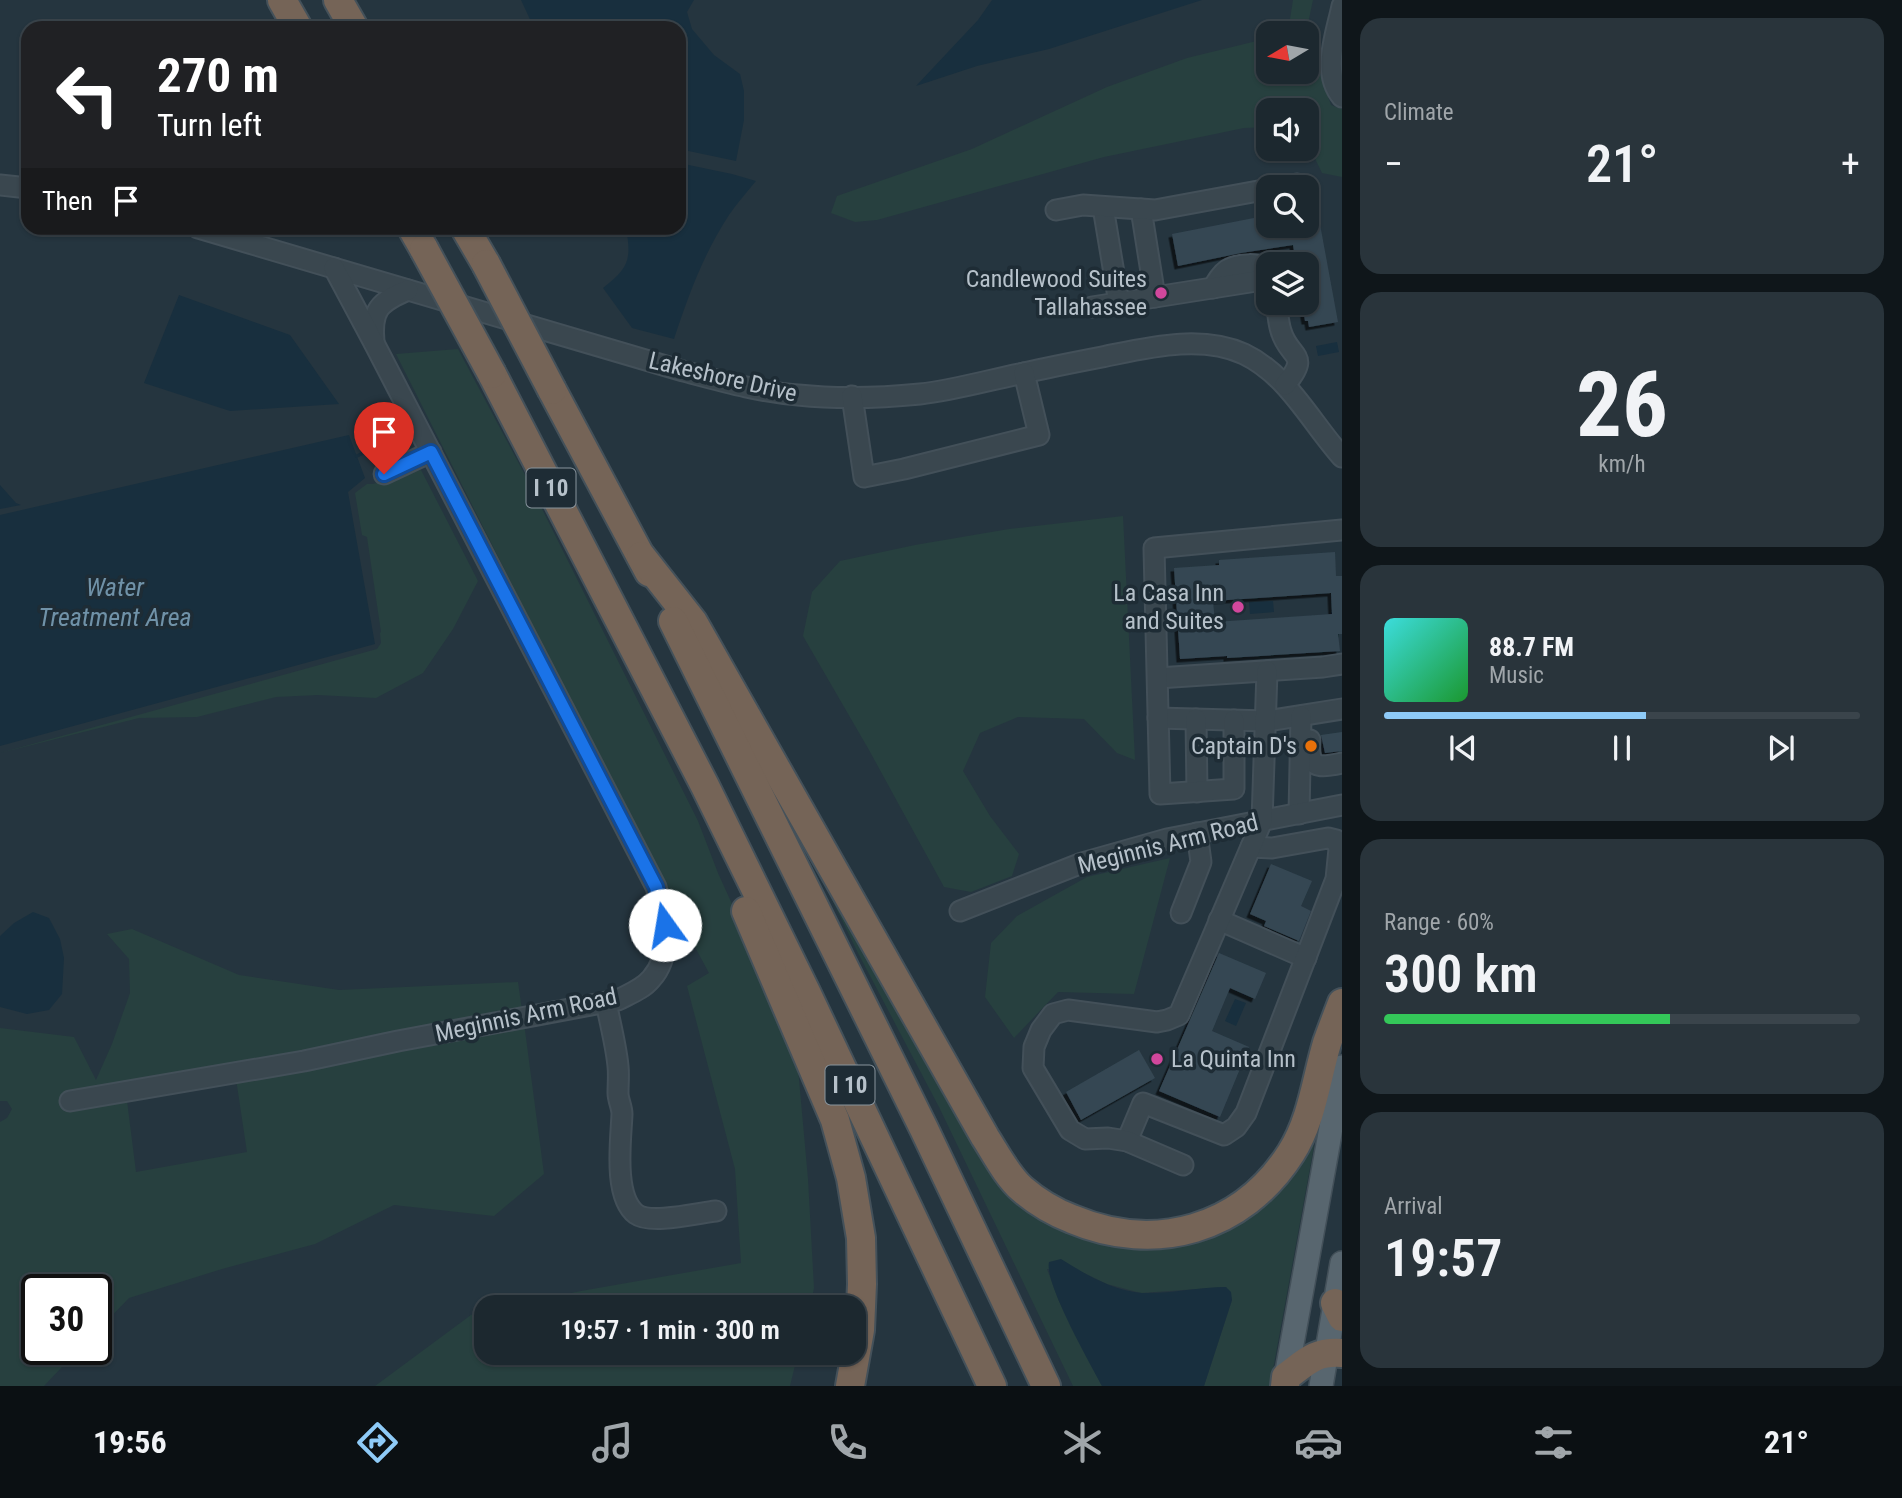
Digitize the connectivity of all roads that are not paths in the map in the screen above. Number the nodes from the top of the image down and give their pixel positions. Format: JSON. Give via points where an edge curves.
{"nodes":[{"id":1,"x":282,"y":0,"type":"edge"},
{"id":2,"x":338,"y":0,"type":"edge"},
{"id":3,"x":1342,"y":6,"type":"edge"},
{"id":4,"x":294,"y":21,"type":"edge"},
{"id":5,"x":350,"y":21,"type":"edge"},
{"id":6,"x":1342,"y":97,"type":"edge"},
{"id":7,"x":0,"y":185,"type":"edge"},
{"id":8,"x":21,"y":187,"type":"edge"},
{"id":9,"x":1256,"y":191,"type":"edge"},
{"id":10,"x":1103,"y":207,"type":"junction"},
{"id":11,"x":1141,"y":209,"type":"junction"},
{"id":12,"x":1056,"y":210,"type":"dead end"},
{"id":13,"x":222,"y":235,"type":"edge"},
{"id":14,"x":470,"y":235,"type":"edge"},
{"id":15,"x":418,"y":238,"type":"edge"},
{"id":16,"x":1256,"y":264,"type":"edge"},
{"id":17,"x":334,"y":268,"type":"junction"},
{"id":18,"x":1256,"y":281,"type":"edge"},
{"id":19,"x":1213,"y":288,"type":"junction"},
{"id":20,"x":408,"y":290,"type":"junction"},
{"id":21,"x":1155,"y":297,"type":"junction"},
{"id":22,"x":1119,"y":303,"type":"junction"},
{"id":23,"x":1093,"y":307,"type":"dead end"},
{"id":24,"x":1278,"y":315,"type":"edge"},
{"id":25,"x":374,"y":343,"type":"junction"},
{"id":26,"x":1024,"y":373,"type":"junction"},
{"id":27,"x":1285,"y":385,"type":"junction"},
{"id":28,"x":852,"y":397,"type":"junction"},
{"id":29,"x":431,"y":452,"type":"junction"},
{"id":30,"x":1342,"y":457,"type":"edge"},
{"id":31,"x":384,"y":474,"type":"dead end"},
{"id":32,"x":1342,"y":530,"type":"edge"},
{"id":33,"x":640,"y":556,"type":"junction"},
{"id":34,"x":1342,"y":664,"type":"edge"},
{"id":35,"x":1267,"y":671,"type":"junction"},
{"id":36,"x":1158,"y":678,"type":"junction"},
{"id":37,"x":1342,"y":709,"type":"edge"},
{"id":38,"x":1306,"y":715,"type":"junction"},
{"id":39,"x":1158,"y":718,"type":"junction"},
{"id":40,"x":1196,"y":719,"type":"junction"},
{"id":41,"x":1234,"y":720,"type":"junction"},
{"id":42,"x":1267,"y":721,"type":"junction"},
{"id":43,"x":1342,"y":763,"type":"edge"},
{"id":44,"x":1342,"y":772,"type":"edge"},
{"id":45,"x":1300,"y":779,"type":"junction"},
{"id":46,"x":705,"y":786,"type":"junction"},
{"id":47,"x":1197,"y":792,"type":"junction"},
{"id":48,"x":1342,"y":805,"type":"edge"},
{"id":49,"x":1299,"y":814,"type":"junction"},
{"id":50,"x":1262,"y":821,"type":"junction"},
{"id":51,"x":1197,"y":834,"type":"junction"},
{"id":52,"x":1251,"y":847,"type":"junction"},
{"id":53,"x":960,"y":911,"type":"dead end"},
{"id":54,"x":1181,"y":913,"type":"dead end"},
{"id":55,"x":1219,"y":920,"type":"junction"},
{"id":56,"x":1306,"y":958,"type":"junction"},
{"id":57,"x":612,"y":1001,"type":"junction"},
{"id":58,"x":1342,"y":1003,"type":"edge"},
{"id":59,"x":1342,"y":1067,"type":"edge"},
{"id":60,"x":70,"y":1101,"type":"dead end"},
{"id":61,"x":1127,"y":1141,"type":"junction"},
{"id":62,"x":1183,"y":1165,"type":"dead end"},
{"id":63,"x":716,"y":1211,"type":"dead end"},
{"id":64,"x":1342,"y":1263,"type":"edge"},
{"id":65,"x":1339,"y":1310,"type":"edge"},
{"id":66,"x":1334,"y":1353,"type":"edge"},
{"id":67,"x":1286,"y":1382,"type":"edge"},
{"id":68,"x":850,"y":1386,"type":"edge"},
{"id":69,"x":992,"y":1386,"type":"edge"},
{"id":70,"x":1046,"y":1386,"type":"edge"},
{"id":71,"x":1321,"y":1386,"type":"edge"}],
"edges":[{"from":1,"to":4,"type":"highway"},
{"from":2,"to":5,"type":"highway"},
{"from":3,"to":6,"type":"street","via":[[1330,67]]},
{"from":7,"to":8,"type":"street"},
{"from":9,"to":11,"type":"street"},
{"from":10,"to":11,"type":"street"},
{"from":10,"to":12,"type":"street"},
{"from":10,"to":22,"type":"street"},
{"from":11,"to":21,"type":"street"},
{"from":13,"to":17,"type":"street","name":"Lakeshore Drive"},
{"from":14,"to":33,"type":"highway","number":"I 10","bridge":true},
{"from":15,"to":46,"type":"highway","number":"I 10","bridge":true},
{"from":16,"to":19,"type":"street","via":[[1229,269]]},
{"from":17,"to":20,"type":"street","name":"Lakeshore Drive"},
{"from":17,"to":25,"type":"street","name":"Meginnis Arm Road"},
{"from":18,"to":19,"type":"street"},
{"from":19,"to":21,"type":"street"},
{"from":20,"to":25,"type":"street","via":[[378,310]]},
{"from":20,"to":28,"type":"street","name":"Lakeshore Drive","via":[[720,381],[797,395]]},
{"from":21,"to":22,"type":"street"},
{"from":22,"to":23,"type":"street"},
{"from":24,"to":27,"type":"street","via":[[1281,333],[1298,361],[1297,371]]},
{"from":25,"to":29,"type":"street","name":"Meginnis Arm Road"},
{"from":26,"to":27,"type":"street","name":"Lakeshore Drive","via":[[1190,344],[1244,354]]},
{"from":26,"to":28,"type":"street","name":"Lakeshore Drive","via":[[920,394]]},
{"from":26,"to":28,"type":"street","via":[[1039,435],[864,477]]},
{"from":27,"to":30,"type":"street","name":"Lakeshore Drive"},
{"from":29,"to":31,"type":"street"},
{"from":29,"to":57,"type":"street","name":"Meginnis Arm Road","via":[[656,887],[665,925],[657,971],[642,987]]},
{"from":32,"to":36,"type":"street","via":[[1154,548]]},
{"from":33,"to":58,"type":"highway","via":[[694,622],[985,1137],[1020,1188],[1040,1203],[1088,1226],[1138,1235],[1205,1226],[1248,1202],[1277,1174],[1303,1133]]},
{"from":33,"to":70,"type":"highway","number":"I 10"},
{"from":34,"to":35,"type":"street"},
{"from":35,"to":36,"type":"street"},
{"from":35,"to":42,"type":"street"},
{"from":36,"to":39,"type":"street"},
{"from":37,"to":38,"type":"street"},
{"from":38,"to":42,"type":"street"},
{"from":38,"to":43,"type":"street","via":[[1311,761],[1319,766]]},
{"from":38,"to":45,"type":"street"},
{"from":39,"to":40,"type":"street"},
{"from":39,"to":47,"type":"street","via":[[1160,794]]},
{"from":40,"to":41,"type":"street"},
{"from":40,"to":47,"type":"street"},
{"from":41,"to":42,"type":"street"},
{"from":41,"to":47,"type":"street","via":[[1234,789]]},
{"from":42,"to":50,"type":"street"},
{"from":44,"to":45,"type":"street"},
{"from":45,"to":49,"type":"street"},
{"from":46,"to":68,"type":"highway","via":[[731,875],[835,1119],[851,1178],[862,1284]]},
{"from":46,"to":69,"type":"highway","number":"I 10"},
{"from":48,"to":49,"type":"street","name":"Meginnis Arm Road"},
{"from":49,"to":50,"type":"street","name":"Meginnis Arm Road"},
{"from":50,"to":51,"type":"street","name":"Meginnis Arm Road"},
{"from":50,"to":52,"type":"street"},
{"from":51,"to":53,"type":"street","name":"Meginnis Arm Road","via":[[1082,863]]},
{"from":51,"to":54,"type":"street","via":[[1201,862]]},
{"from":52,"to":55,"type":"street"},
{"from":52,"to":56,"type":"street","via":[[1336,840],[1336,879]]},
{"from":55,"to":56,"type":"street"},
{"from":55,"to":61,"type":"street","via":[[1179,1015],[1157,1022],[1068,1010],[1053,1014],[1041,1030],[1033,1068],[1070,1130],[1085,1139]]},
{"from":56,"to":61,"type":"street","via":[[1246,1113],[1236,1127],[1224,1135],[1143,1103]]},
{"from":57,"to":60,"type":"street","name":"Meginnis Arm Road"},
{"from":57,"to":63,"type":"street","via":[[632,1079],[631,1095],[622,1111],[619,1150],[628,1203],[636,1214],[647,1218]]},
{"from":59,"to":67,"type":"main road"},
{"from":61,"to":62,"type":"street"},
{"from":64,"to":65,"type":"main road"},
{"from":65,"to":66,"type":"main road"},
{"from":66,"to":67,"type":"highway","via":[[1311,1357]]},
{"from":66,"to":71,"type":"main road"}]}
